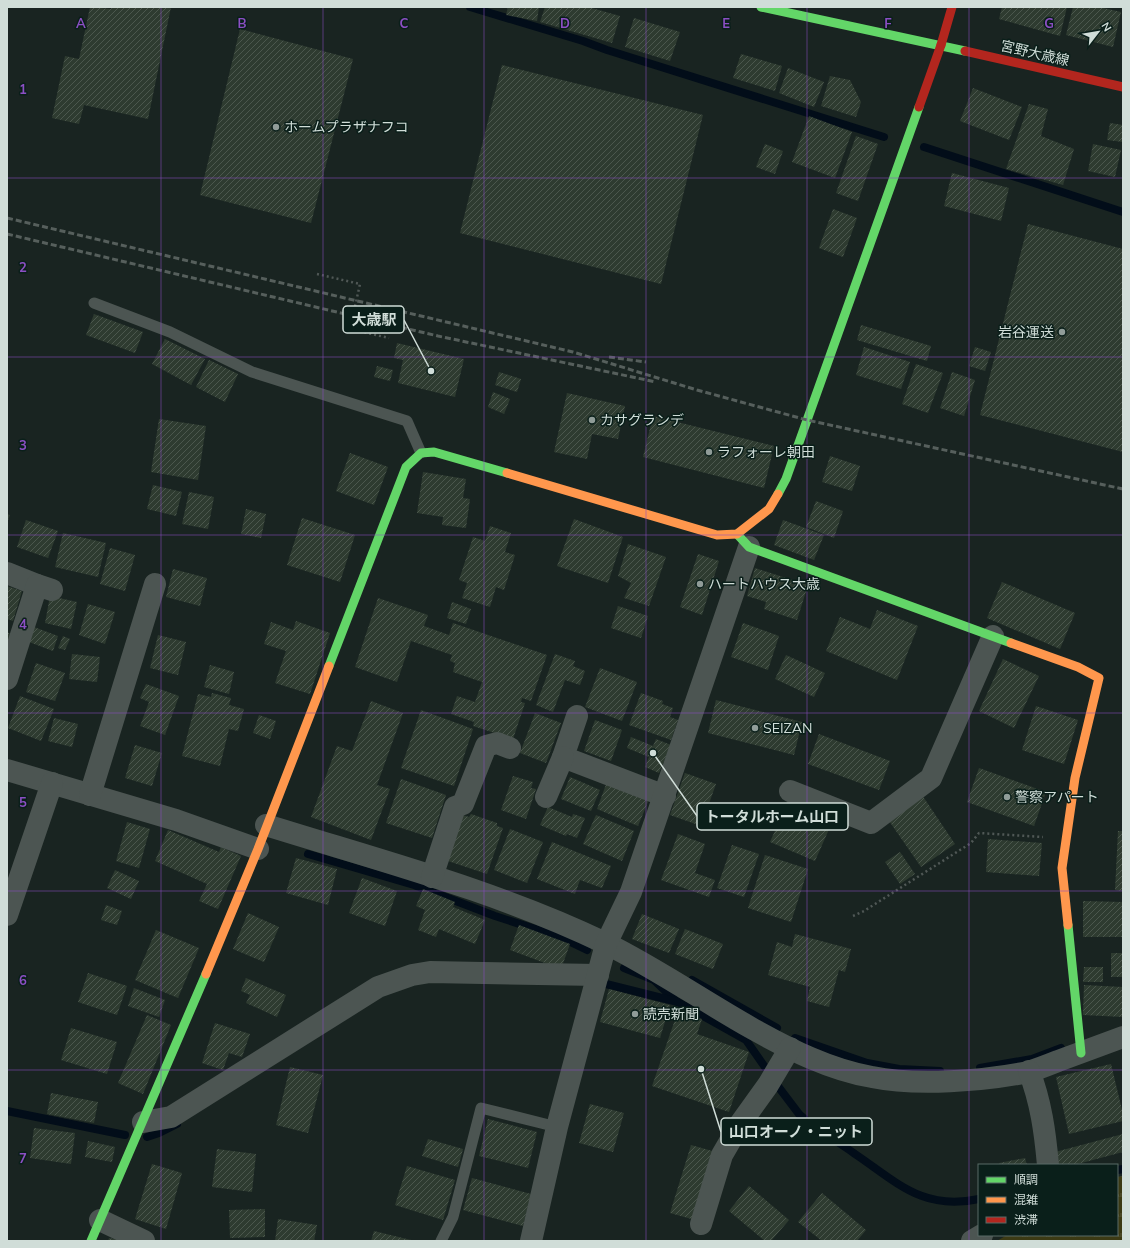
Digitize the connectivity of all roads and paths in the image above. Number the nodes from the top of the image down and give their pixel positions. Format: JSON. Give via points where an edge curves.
{"nodes":[{"id":1,"x":761,"y":7,"type":"edge"},
{"id":2,"x":952,"y":7,"type":"edge"},
{"id":3,"x":941,"y":45,"type":"junction"},
{"id":4,"x":1123,"y":87,"type":"edge"},
{"id":5,"x":317,"y":274,"type":"dead end"},
{"id":6,"x":94,"y":303,"type":"dead end"},
{"id":7,"x":389,"y":338,"type":"dead end"},
{"id":8,"x":422,"y":453,"type":"junction"},
{"id":9,"x":743,"y":540,"type":"junction"},
{"id":10,"x":7,"y":573,"type":"edge"},
{"id":11,"x":155,"y":584,"type":"dead end"},
{"id":12,"x":993,"y":636,"type":"junction"},
{"id":13,"x":7,"y":679,"type":"edge"},
{"id":14,"x":577,"y":716,"type":"dead end"},
{"id":15,"x":510,"y":748,"type":"dead end"},
{"id":16,"x":563,"y":757,"type":"junction"},
{"id":17,"x":7,"y":770,"type":"edge"},
{"id":18,"x":52,"y":783,"type":"junction"},
{"id":19,"x":790,"y":791,"type":"dead end"},
{"id":20,"x":90,"y":795,"type":"junction"},
{"id":21,"x":546,"y":796,"type":"dead end"},
{"id":22,"x":665,"y":796,"type":"junction"},
{"id":23,"x":266,"y":825,"type":"junction"},
{"id":24,"x":1066,"y":838,"type":"junction"},
{"id":25,"x":258,"y":849,"type":"junction"},
{"id":26,"x":432,"y":877,"type":"junction"},
{"id":27,"x":7,"y":915,"type":"edge"},
{"id":28,"x":853,"y":916,"type":"dead end"},
{"id":29,"x":606,"y":944,"type":"junction"},
{"id":30,"x":598,"y":975,"type":"junction"},
{"id":31,"x":1123,"y":1037,"type":"edge"},
{"id":32,"x":790,"y":1048,"type":"junction"},
{"id":33,"x":1081,"y":1053,"type":"junction"},
{"id":34,"x":1029,"y":1071,"type":"junction"},
{"id":35,"x":143,"y":1122,"type":"junction"},
{"id":36,"x":557,"y":1127,"type":"junction"},
{"id":37,"x":1048,"y":1164,"type":"edge"},
{"id":38,"x":100,"y":1220,"type":"junction"},
{"id":39,"x":700,"y":1224,"type":"dead end"},
{"id":40,"x":91,"y":1241,"type":"edge"},
{"id":41,"x":144,"y":1241,"type":"edge"},
{"id":42,"x":442,"y":1241,"type":"edge"},
{"id":43,"x":531,"y":1241,"type":"edge"}],
"edges":[{"from":1,"to":3,"type":"street","name":"宮野大歳線"},
{"from":2,"to":3,"type":"street"},
{"from":3,"to":4,"type":"street","name":"宮野大歳線"},
{"from":3,"to":9,"type":"street","via":[[786,479],[769,509]]},
{"from":5,"to":7,"type":"path","via":[[360,284],[350,329]]},
{"from":6,"to":8,"type":"lane","via":[[170,332],[252,372],[407,421]]},
{"from":8,"to":9,"type":"street","via":[[434,452],[717,535]]},
{"from":8,"to":23,"type":"street","via":[[406,467]]},
{"from":9,"to":12,"type":"street"},
{"from":9,"to":22,"type":"street"},
{"from":10,"to":13,"type":"street","via":[[45,587]]},
{"from":11,"to":20,"type":"street"},
{"from":12,"to":19,"type":"street","via":[[931,778],[871,823]]},
{"from":12,"to":24,"type":"street","via":[[1078,667],[1099,678],[1075,778]]},
{"from":14,"to":16,"type":"street"},
{"from":15,"to":26,"type":"street","via":[[497,743],[486,746],[463,804],[455,807]]},
{"from":16,"to":21,"type":"street"},
{"from":16,"to":22,"type":"street"},
{"from":17,"to":18,"type":"street"},
{"from":18,"to":20,"type":"street"},
{"from":18,"to":27,"type":"street"},
{"from":20,"to":25,"type":"street","via":[[176,820]]},
{"from":22,"to":29,"type":"street","via":[[631,892]]},
{"from":23,"to":25,"type":"street"},
{"from":23,"to":26,"type":"street"},
{"from":24,"to":28,"type":"path","via":[[979,833],[971,843]]},
{"from":24,"to":33,"type":"street","via":[[1062,868]]},
{"from":25,"to":35,"type":"street"},
{"from":26,"to":29,"type":"street","via":[[513,903]]},
{"from":29,"to":30,"type":"street"},
{"from":29,"to":32,"type":"street","via":[[695,993],[752,1029]]},
{"from":30,"to":35,"type":"street","via":[[430,972],[392,981],[378,987],[171,1117]]},
{"from":30,"to":36,"type":"street"},
{"from":31,"to":33,"type":"street"},
{"from":32,"to":34,"type":"street","via":[[839,1069],[880,1078],[938,1081]]},
{"from":32,"to":39,"type":"street","via":[[722,1155]]},
{"from":33,"to":34,"type":"street"},
{"from":34,"to":37,"type":"street","via":[[1043,1119]]},
{"from":35,"to":38,"type":"street"},
{"from":36,"to":42,"type":"lane","via":[[481,1108],[453,1217]]},
{"from":36,"to":43,"type":"street"},
{"from":38,"to":40,"type":"street"},
{"from":38,"to":41,"type":"street"}]}
